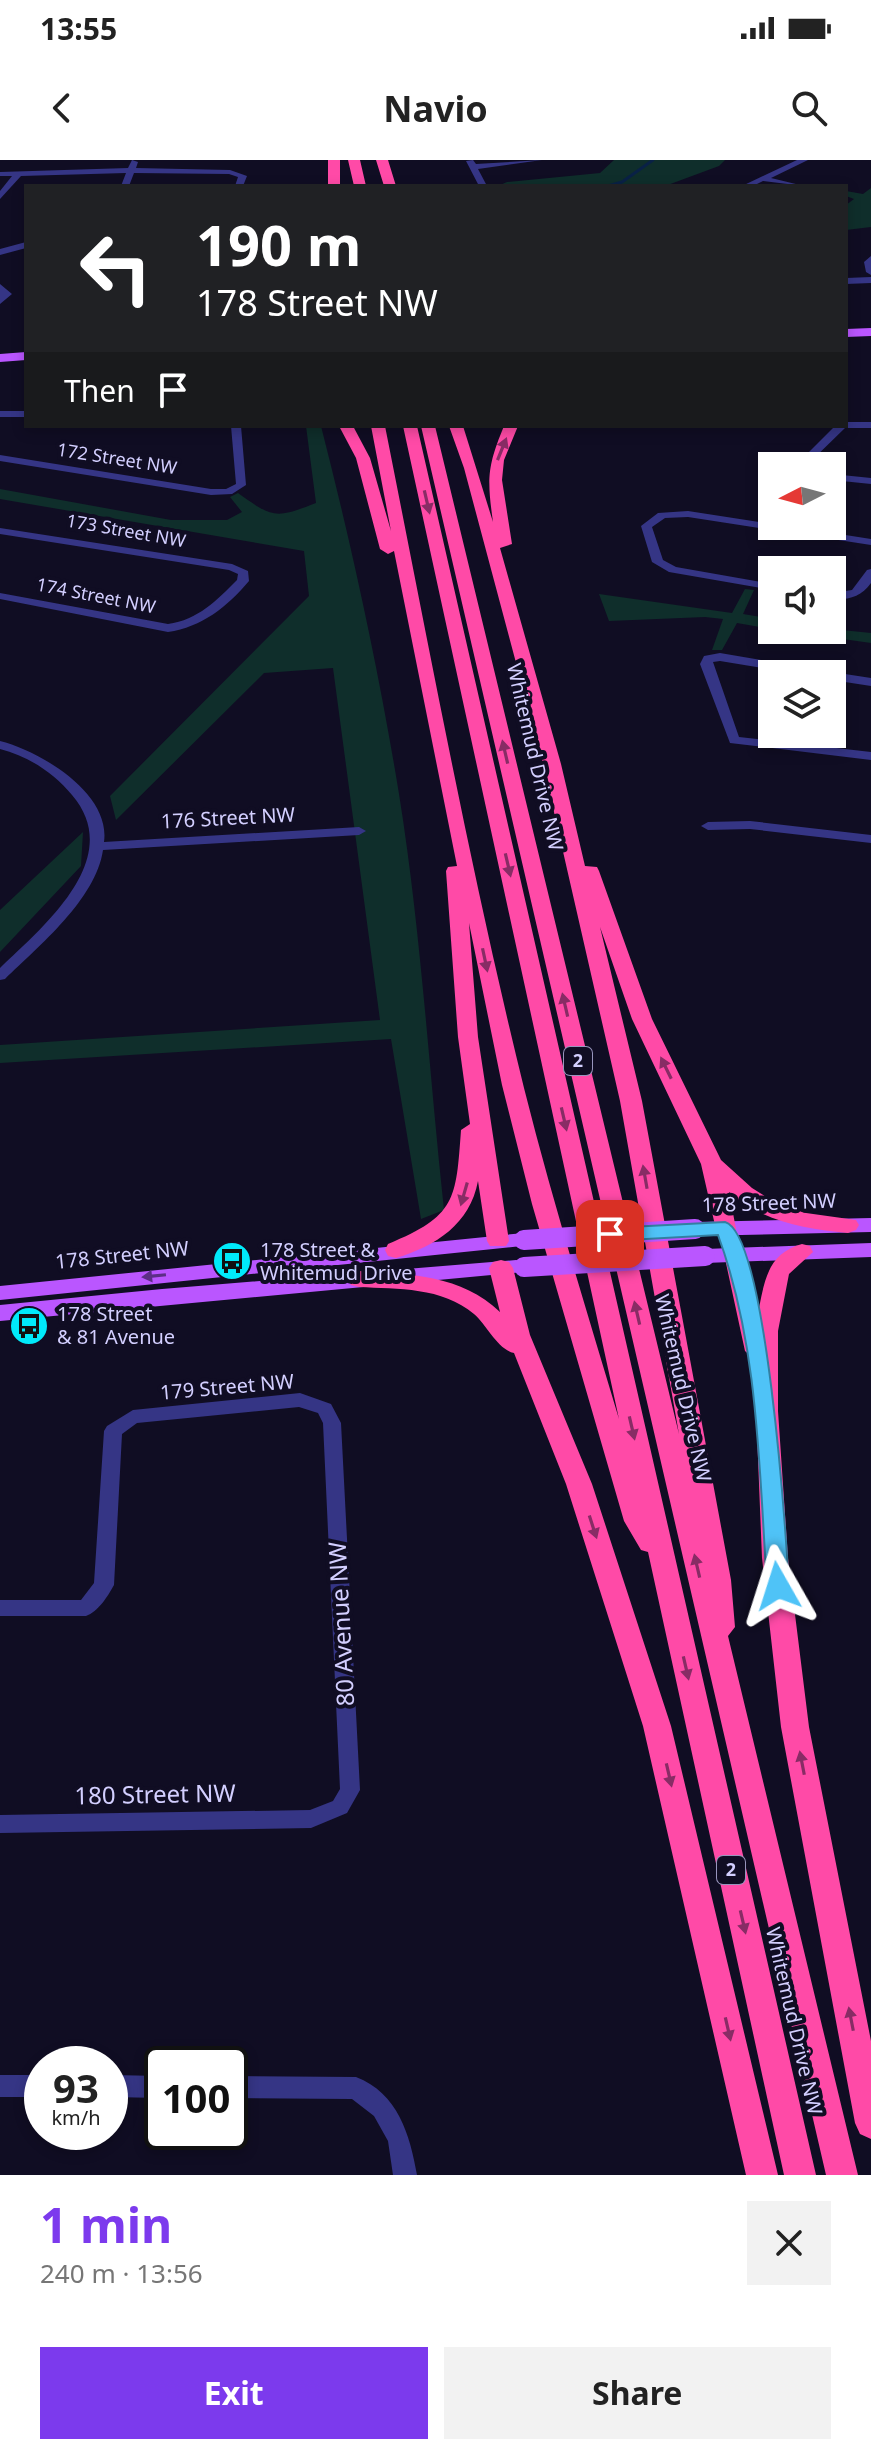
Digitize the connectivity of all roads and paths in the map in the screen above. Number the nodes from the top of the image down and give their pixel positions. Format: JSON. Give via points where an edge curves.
{"nodes":[{"id":1,"x":334,"y":160,"type":"edge"},
{"id":2,"x":354,"y":160,"type":"edge"},
{"id":3,"x":382,"y":160,"type":"edge"},
{"id":4,"x":538,"y":160,"type":"edge"},
{"id":5,"x":804,"y":160,"type":"edge"},
{"id":6,"x":471,"y":164,"type":"edge"},
{"id":7,"x":134,"y":165,"type":"edge"},
{"id":8,"x":0,"y":174,"type":"edge"},
{"id":9,"x":18,"y":174,"type":"junction"},
{"id":10,"x":764,"y":179,"type":"junction"},
{"id":11,"x":126,"y":184,"type":"edge"},
{"id":12,"x":240,"y":184,"type":"edge"},
{"id":13,"x":334,"y":184,"type":"edge"},
{"id":14,"x":360,"y":184,"type":"edge"},
{"id":15,"x":389,"y":184,"type":"edge"},
{"id":16,"x":482,"y":184,"type":"edge"},
{"id":17,"x":751,"y":184,"type":"edge"},
{"id":18,"x":790,"y":184,"type":"edge"},
{"id":19,"x":0,"y":196,"type":"edge"},
{"id":20,"x":24,"y":246,"type":"edge"},
{"id":21,"x":0,"y":252,"type":"edge"},
{"id":22,"x":871,"y":259,"type":"edge"},
{"id":23,"x":871,"y":272,"type":"edge"},
{"id":24,"x":871,"y":280,"type":"edge"},
{"id":25,"x":848,"y":281,"type":"edge"},
{"id":26,"x":0,"y":287,"type":"edge"},
{"id":27,"x":3,"y":300,"type":"edge"},
{"id":28,"x":871,"y":325,"type":"edge"},
{"id":29,"x":848,"y":326,"type":"edge"},
{"id":30,"x":871,"y":332,"type":"edge"},
{"id":31,"x":848,"y":333,"type":"edge"},
{"id":32,"x":24,"y":356,"type":"edge"},
{"id":33,"x":0,"y":358,"type":"edge"},
{"id":34,"x":24,"y":366,"type":"edge"},
{"id":35,"x":0,"y":367,"type":"edge"},
{"id":36,"x":0,"y":414,"type":"edge"},
{"id":37,"x":24,"y":414,"type":"edge"},
{"id":38,"x":848,"y":425,"type":"edge"},
{"id":39,"x":871,"y":425,"type":"edge"},
{"id":40,"x":236,"y":428,"type":"edge"},
{"id":41,"x":347,"y":428,"type":"edge"},
{"id":42,"x":378,"y":428,"type":"edge"},
{"id":43,"x":410,"y":428,"type":"edge"},
{"id":44,"x":428,"y":428,"type":"edge"},
{"id":45,"x":457,"y":428,"type":"edge"},
{"id":46,"x":510,"y":428,"type":"edge"},
{"id":47,"x":841,"y":428,"type":"edge"},
{"id":48,"x":815,"y":452,"type":"edge"},
{"id":49,"x":0,"y":458,"type":"edge"},
{"id":50,"x":846,"y":478,"type":"edge"},
{"id":51,"x":871,"y":481,"type":"edge"},
{"id":52,"x":0,"y":531,"type":"edge"},
{"id":53,"x":871,"y":542,"type":"edge"},
{"id":54,"x":871,"y":572,"type":"edge"},
{"id":55,"x":758,"y":585,"type":"edge"},
{"id":56,"x":846,"y":595,"type":"edge"},
{"id":57,"x":0,"y":596,"type":"edge"},
{"id":58,"x":410,"y":596,"type":"junction"},
{"id":59,"x":510,"y":609,"type":"junction"},
{"id":60,"x":185,"y":627,"type":"joint"},
{"id":61,"x":758,"y":663,"type":"edge"},
{"id":62,"x":846,"y":678,"type":"edge"},
{"id":63,"x":871,"y":682,"type":"edge"},
{"id":64,"x":758,"y":743,"type":"edge"},
{"id":65,"x":2,"y":745,"type":"edge"},
{"id":66,"x":442,"y":747,"type":"junction"},
{"id":67,"x":802,"y":748,"type":"edge"},
{"id":68,"x":871,"y":756,"type":"edge"},
{"id":69,"x":552,"y":764,"type":"junction"},
{"id":70,"x":708,"y":826,"type":"dead end"},
{"id":71,"x":359,"y":831,"type":"dead end"},
{"id":72,"x":871,"y":839,"type":"edge"},
{"id":73,"x":99,"y":846,"type":"junction"},
{"id":74,"x":0,"y":976,"type":"edge"},
{"id":75,"x":475,"y":1089,"type":"junction"},
{"id":76,"x":712,"y":1164,"type":"junction"},
{"id":77,"x":860,"y":1225,"type":"edge"},
{"id":78,"x":725,"y":1229,"type":"junction"},
{"id":79,"x":498,"y":1241,"type":"junction"},
{"id":80,"x":396,"y":1250,"type":"junction"},
{"id":81,"x":871,"y":1250,"type":"edge"},
{"id":82,"x":802,"y":1252,"type":"junction"},
{"id":83,"x":735,"y":1254,"type":"junction"},
{"id":84,"x":512,"y":1268,"type":"junction"},
{"id":85,"x":359,"y":1279,"type":"junction"},
{"id":86,"x":0,"y":1293,"type":"edge"},
{"id":87,"x":0,"y":1313,"type":"edge"},
{"id":88,"x":534,"y":1376,"type":"junction"},
{"id":89,"x":325,"y":1409,"type":"joint"},
{"id":90,"x":766,"y":1411,"type":"junction"},
{"id":91,"x":663,"y":1565,"type":"junction"},
{"id":92,"x":0,"y":1608,"type":"edge"},
{"id":93,"x":727,"y":1696,"type":"junction"},
{"id":94,"x":311,"y":1819,"type":"joint"},
{"id":95,"x":0,"y":1824,"type":"edge"},
{"id":96,"x":0,"y":2086,"type":"edge"},
{"id":97,"x":24,"y":2086,"type":"edge"},
{"id":98,"x":248,"y":2087,"type":"edge"},
{"id":99,"x":871,"y":2123,"type":"edge"},
{"id":100,"x":405,"y":2175,"type":"edge"},
{"id":101,"x":762,"y":2175,"type":"edge"},
{"id":102,"x":800,"y":2175,"type":"edge"},
{"id":103,"x":842,"y":2175,"type":"edge"}],
"edges":[{"from":1,"to":13,"type":"highway"},
{"from":2,"to":14,"type":"highway"},
{"from":3,"to":15,"type":"highway"},
{"from":4,"to":6,"type":"street"},
{"from":5,"to":10,"type":"street"},
{"from":6,"to":16,"type":"street"},
{"from":7,"to":9,"type":"street"},
{"from":7,"to":11,"type":"street"},
{"from":7,"to":12,"type":"street","via":[[235,172],[243,176]]},
{"from":8,"to":9,"type":"street"},
{"from":9,"to":19,"type":"street"},
{"from":10,"to":17,"type":"street"},
{"from":10,"to":18,"type":"street"},
{"from":20,"to":21,"type":"street"},
{"from":22,"to":23,"type":"street"},
{"from":24,"to":25,"type":"street"},
{"from":26,"to":27,"type":"street","via":[[7,294]]},
{"from":28,"to":29,"type":"main road"},
{"from":30,"to":31,"type":"main road"},
{"from":32,"to":33,"type":"main road"},
{"from":34,"to":35,"type":"main road"},
{"from":36,"to":37,"type":"street"},
{"from":38,"to":39,"type":"street"},
{"from":40,"to":49,"type":"street","name":"172 Street NW","via":[[241,485],[228,492]]},
{"from":41,"to":58,"type":"highway","via":[[363,458],[392,562]]},
{"from":42,"to":58,"type":"highway"},
{"from":43,"to":91,"type":"highway","name":"Whitemud Drive NW","number":"2","one_way":true},
{"from":93,"to":44,"type":"highway","name":"Whitemud Drive NW","number":"2","one_way":true},
{"from":45,"to":59,"type":"highway"},
{"from":59,"to":46,"type":"highway","one_way":true,"via":[[495,480]]},
{"from":47,"to":48,"type":"street"},
{"from":50,"to":51,"type":"street"},
{"from":52,"to":60,"type":"street","name":"173 Street NW","via":[[244,573],[243,581]]},
{"from":53,"to":55,"type":"street","via":[[688,514],[662,515],[646,526],[658,562],[673,570]]},
{"from":54,"to":56,"type":"street","via":[[864,587]]},
{"from":57,"to":60,"type":"street","name":"174 Street NW"},
{"from":58,"to":66,"type":"highway"},
{"from":59,"to":69,"type":"highway"},
{"from":61,"to":64,"type":"street","via":[[726,658],[708,659],[706,664],[734,740]]},
{"from":62,"to":63,"type":"street"},
{"from":65,"to":73,"type":"street","via":[[51,768],[83,795],[96,821]]},
{"from":66,"to":75,"type":"highway"},
{"from":66,"to":91,"type":"highway","one_way":true,"via":[[543,1204],[637,1521]]},
{"from":67,"to":68,"type":"street"},
{"from":76,"to":69,"type":"highway","one_way":true,"via":[[642,1019]]},
{"from":93,"to":69,"type":"highway","one_way":true,"via":[[718,1580],[631,1101]]},
{"from":70,"to":72,"type":"street","via":[[750,825]]},
{"from":71,"to":73,"type":"street","name":"176 Street NW"},
{"from":73,"to":74,"type":"street","via":[[81,891]]},
{"from":75,"to":79,"type":"highway"},
{"from":75,"to":80,"type":"highway","one_way":true,"via":[[468,1175],[459,1208],[445,1228]]},
{"from":76,"to":77,"type":"highway","via":[[742,1195],[774,1213],[804,1222]]},
{"from":76,"to":78,"type":"highway"},
{"from":77,"to":78,"type":"main road","name":"178 Street NW"},
{"from":78,"to":79,"type":"main road","name":"178 Street NW","bridge":true},
{"from":78,"to":83,"type":"main road"},
{"from":79,"to":80,"type":"main road","name":"178 Street NW"},
{"from":79,"to":84,"type":"main road"},
{"from":80,"to":86,"type":"main road","name":"178 Street NW","one_way":true},
{"from":81,"to":82,"type":"main road"},
{"from":82,"to":83,"type":"main road"},
{"from":82,"to":90,"type":"highway","via":[[782,1265],[771,1299]]},
{"from":83,"to":84,"type":"main road","bridge":true},
{"from":83,"to":90,"type":"highway"},
{"from":84,"to":85,"type":"main road"},
{"from":84,"to":88,"type":"highway","via":[[518,1335]]},
{"from":85,"to":87,"type":"main road"},
{"from":85,"to":88,"type":"highway","via":[[453,1290],[496,1318]]},
{"from":88,"to":101,"type":"highway","one_way":true,"via":[[579,1484],[657,1726]]},
{"from":89,"to":92,"type":"street","name":"179 Street NW","via":[[300,1400],[133,1417],[113,1431],[104,1585],[86,1608]]},
{"from":89,"to":94,"type":"street","name":"80 Avenue NW","via":[[332,1423],[350,1790],[340,1807]]},
{"from":99,"to":90,"type":"highway","one_way":true,"via":[[795,1727],[775,1558]]},
{"from":91,"to":102,"type":"highway","name":"Whitemud Drive NW","number":"2","one_way":true},
{"from":93,"to":103,"type":"highway","name":"Whitemud Drive NW","number":"2"},
{"from":94,"to":95,"type":"street","name":"180 Street NW"},
{"from":96,"to":97,"type":"street"},
{"from":98,"to":100,"type":"street","via":[[356,2088],[382,2108],[394,2129]]}]}
